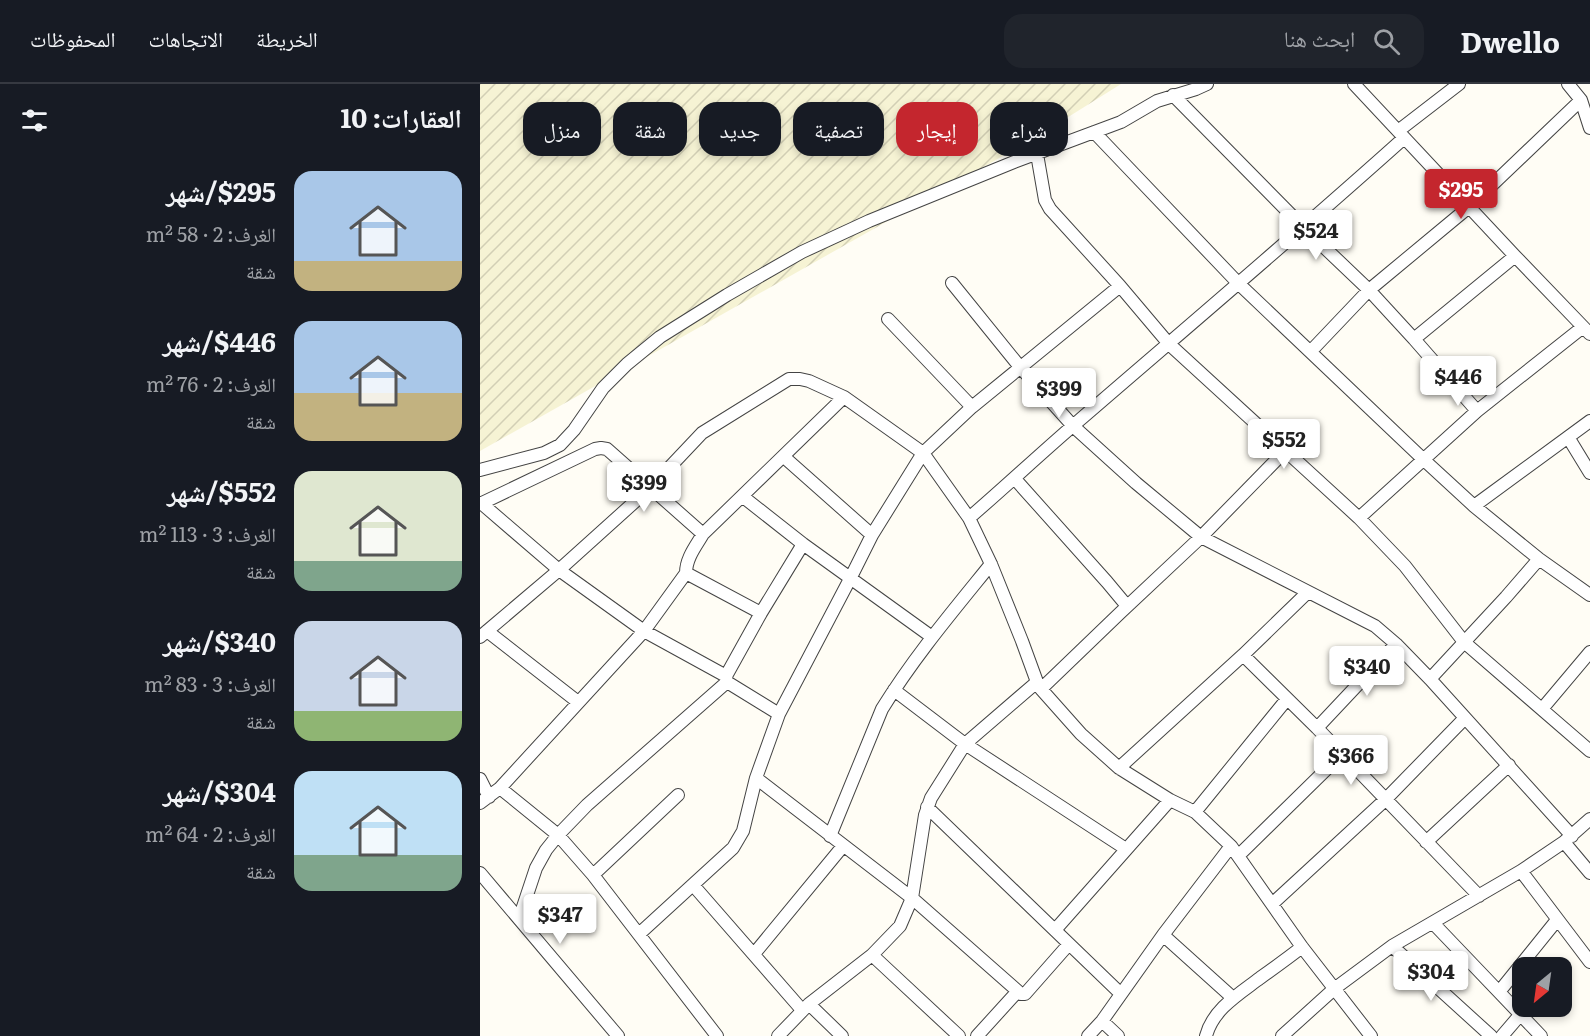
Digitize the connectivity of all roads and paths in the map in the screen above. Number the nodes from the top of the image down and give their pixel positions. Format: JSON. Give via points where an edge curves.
{"nodes":[{"id":1,"x":1207,"y":84,"type":"edge"},
{"id":2,"x":1354,"y":84,"type":"edge"},
{"id":3,"x":1459,"y":84,"type":"edge"},
{"id":4,"x":1568,"y":84,"type":"edge"},
{"id":5,"x":1173,"y":95,"type":"junction"},
{"id":6,"x":1585,"y":105,"type":"edge"},
{"id":7,"x":1590,"y":128,"type":"edge"},
{"id":8,"x":1094,"y":132,"type":"junction"},
{"id":9,"x":1401,"y":134,"type":"junction"},
{"id":10,"x":1068,"y":142,"type":"edge"},
{"id":11,"x":1031,"y":156,"type":"edge"},
{"id":12,"x":1037,"y":156,"type":"edge"},
{"id":13,"x":1469,"y":207,"type":"junction"},
{"id":14,"x":1304,"y":228,"type":"junction"},
{"id":15,"x":1515,"y":256,"type":"junction"},
{"id":16,"x":952,"y":283,"type":"dead end"},
{"id":17,"x":1239,"y":284,"type":"junction"},
{"id":18,"x":1120,"y":286,"type":"junction"},
{"id":19,"x":1369,"y":290,"type":"junction"},
{"id":20,"x":888,"y":319,"type":"dead end"},
{"id":21,"x":1587,"y":330,"type":"edge"},
{"id":22,"x":1414,"y":339,"type":"junction"},
{"id":23,"x":1169,"y":344,"type":"junction"},
{"id":24,"x":1311,"y":351,"type":"junction"},
{"id":25,"x":1020,"y":367,"type":"junction"},
{"id":26,"x":844,"y":397,"type":"junction"},
{"id":27,"x":972,"y":407,"type":"junction"},
{"id":28,"x":1477,"y":411,"type":"junction"},
{"id":29,"x":1590,"y":421,"type":"edge"},
{"id":30,"x":1073,"y":426,"type":"junction"},
{"id":31,"x":1568,"y":437,"type":"junction"},
{"id":32,"x":1286,"y":451,"type":"junction"},
{"id":33,"x":923,"y":453,"type":"junction"},
{"id":34,"x":784,"y":457,"type":"junction"},
{"id":35,"x":1424,"y":460,"type":"junction"},
{"id":36,"x":480,"y":470,"type":"edge"},
{"id":37,"x":1590,"y":473,"type":"edge"},
{"id":38,"x":1015,"y":479,"type":"junction"},
{"id":39,"x":650,"y":488,"type":"junction"},
{"id":40,"x":742,"y":496,"type":"junction"},
{"id":41,"x":481,"y":503,"type":"edge"},
{"id":42,"x":1474,"y":506,"type":"junction"},
{"id":43,"x":969,"y":518,"type":"junction"},
{"id":44,"x":1359,"y":518,"type":"junction"},
{"id":45,"x":703,"y":534,"type":"junction"},
{"id":46,"x":872,"y":535,"type":"junction"},
{"id":47,"x":1201,"y":537,"type":"junction"},
{"id":48,"x":803,"y":544,"type":"junction"},
{"id":49,"x":1539,"y":559,"type":"junction"},
{"id":50,"x":991,"y":564,"type":"junction"},
{"id":51,"x":559,"y":570,"type":"junction"},
{"id":52,"x":686,"y":573,"type":"junction"},
{"id":53,"x":851,"y":577,"type":"junction"},
{"id":54,"x":1308,"y":592,"type":"junction"},
{"id":55,"x":1590,"y":595,"type":"edge"},
{"id":56,"x":1127,"y":606,"type":"junction"},
{"id":57,"x":761,"y":613,"type":"junction"},
{"id":58,"x":644,"y":631,"type":"junction"},
{"id":59,"x":484,"y":634,"type":"edge"},
{"id":60,"x":932,"y":637,"type":"junction"},
{"id":61,"x":1464,"y":642,"type":"junction"},
{"id":62,"x":1396,"y":644,"type":"junction"},
{"id":63,"x":1590,"y":652,"type":"edge"},
{"id":64,"x":1243,"y":655,"type":"junction"},
{"id":65,"x":727,"y":679,"type":"junction"},
{"id":66,"x":1430,"y":679,"type":"junction"},
{"id":67,"x":1039,"y":686,"type":"junction"},
{"id":68,"x":894,"y":690,"type":"junction"},
{"id":69,"x":1287,"y":699,"type":"junction"},
{"id":70,"x":578,"y":702,"type":"junction"},
{"id":71,"x":1542,"y":709,"type":"junction"},
{"id":72,"x":779,"y":714,"type":"junction"},
{"id":73,"x":1465,"y":718,"type":"junction"},
{"id":74,"x":1317,"y":728,"type":"junction"},
{"id":75,"x":965,"y":744,"type":"junction"},
{"id":76,"x":1589,"y":749,"type":"edge"},
{"id":77,"x":1342,"y":754,"type":"junction"},
{"id":78,"x":1509,"y":765,"type":"junction"},
{"id":79,"x":1119,"y":768,"type":"junction"},
{"id":80,"x":756,"y":778,"type":"junction"},
{"id":81,"x":480,"y":779,"type":"edge"},
{"id":82,"x":500,"y":788,"type":"junction"},
{"id":83,"x":678,"y":795,"type":"dead end"},
{"id":84,"x":484,"y":800,"type":"edge"},
{"id":85,"x":1170,"y":800,"type":"junction"},
{"id":86,"x":1385,"y":800,"type":"junction"},
{"id":87,"x":927,"y":807,"type":"junction"},
{"id":88,"x":1195,"y":812,"type":"junction"},
{"id":89,"x":1590,"y":819,"type":"edge"},
{"id":90,"x":558,"y":835,"type":"junction"},
{"id":91,"x":830,"y":836,"type":"junction"},
{"id":92,"x":1568,"y":839,"type":"junction"},
{"id":93,"x":1426,"y":842,"type":"junction"},
{"id":94,"x":843,"y":846,"type":"junction"},
{"id":95,"x":1126,"y":849,"type":"junction"},
{"id":96,"x":1234,"y":851,"type":"junction"},
{"id":97,"x":1521,"y":871,"type":"junction"},
{"id":98,"x":480,"y":873,"type":"edge"},
{"id":99,"x":1590,"y":873,"type":"edge"},
{"id":100,"x":593,"y":875,"type":"junction"},
{"id":101,"x":693,"y":885,"type":"junction"},
{"id":102,"x":1479,"y":896,"type":"junction"},
{"id":103,"x":912,"y":898,"type":"junction"},
{"id":104,"x":1272,"y":904,"type":"junction"},
{"id":105,"x":519,"y":919,"type":"junction"},
{"id":106,"x":1557,"y":920,"type":"junction"},
{"id":107,"x":1433,"y":923,"type":"junction"},
{"id":108,"x":1055,"y":930,"type":"junction"},
{"id":109,"x":639,"y":934,"type":"junction"},
{"id":110,"x":1162,"y":935,"type":"junction"},
{"id":111,"x":1070,"y":944,"type":"junction"},
{"id":112,"x":1392,"y":946,"type":"junction"},
{"id":113,"x":1302,"y":947,"type":"junction"},
{"id":114,"x":754,"y":954,"type":"junction"},
{"id":115,"x":872,"y":955,"type":"junction"},
{"id":116,"x":1590,"y":962,"type":"edge"},
{"id":117,"x":1334,"y":989,"type":"junction"},
{"id":118,"x":1017,"y":992,"type":"junction"},
{"id":119,"x":1499,"y":992,"type":"junction"},
{"id":120,"x":1121,"y":994,"type":"junction"},
{"id":121,"x":1233,"y":998,"type":"junction"},
{"id":122,"x":1512,"y":1006,"type":"edge"},
{"id":123,"x":806,"y":1007,"type":"junction"},
{"id":124,"x":1518,"y":1017,"type":"edge"},
{"id":125,"x":1522,"y":1017,"type":"edge"},
{"id":126,"x":1102,"y":1021,"type":"junction"},
{"id":127,"x":1284,"y":1035,"type":"edge"},
{"id":128,"x":618,"y":1036,"type":"edge"},
{"id":129,"x":717,"y":1036,"type":"edge"},
{"id":130,"x":777,"y":1036,"type":"edge"},
{"id":131,"x":842,"y":1036,"type":"edge"},
{"id":132,"x":959,"y":1036,"type":"edge"},
{"id":133,"x":977,"y":1036,"type":"edge"},
{"id":134,"x":1088,"y":1036,"type":"edge"},
{"id":135,"x":1119,"y":1036,"type":"edge"},
{"id":136,"x":1206,"y":1036,"type":"edge"},
{"id":137,"x":1371,"y":1036,"type":"edge"},
{"id":138,"x":1491,"y":1036,"type":"edge"},
{"id":139,"x":1502,"y":1036,"type":"edge"},
{"id":140,"x":1541,"y":1036,"type":"edge"}],
"edges":[{"from":1,"to":5,"type":"street"},
{"from":2,"to":9,"type":"street"},
{"from":3,"to":9,"type":"street"},
{"from":4,"to":6,"type":"street"},
{"from":5,"to":8,"type":"street"},
{"from":5,"to":14,"type":"street"},
{"from":6,"to":7,"type":"street"},
{"from":6,"to":13,"type":"street"},
{"from":8,"to":10,"type":"street"},
{"from":8,"to":17,"type":"street"},
{"from":9,"to":13,"type":"street"},
{"from":9,"to":14,"type":"street"},
{"from":11,"to":36,"type":"street","via":[[802,252],[660,337],[603,388],[560,445]]},
{"from":12,"to":18,"type":"street","via":[[1050,209]]},
{"from":13,"to":15,"type":"street"},
{"from":13,"to":19,"type":"street"},
{"from":14,"to":17,"type":"street"},
{"from":14,"to":19,"type":"street"},
{"from":15,"to":21,"type":"street"},
{"from":15,"to":22,"type":"street"},
{"from":16,"to":25,"type":"street"},
{"from":17,"to":23,"type":"street"},
{"from":17,"to":24,"type":"street"},
{"from":18,"to":23,"type":"street"},
{"from":18,"to":25,"type":"street"},
{"from":19,"to":22,"type":"street"},
{"from":19,"to":24,"type":"street"},
{"from":20,"to":27,"type":"street"},
{"from":21,"to":28,"type":"street"},
{"from":22,"to":28,"type":"street"},
{"from":23,"to":30,"type":"street"},
{"from":23,"to":32,"type":"street"},
{"from":24,"to":35,"type":"street"},
{"from":25,"to":27,"type":"street"},
{"from":25,"to":30,"type":"street"},
{"from":26,"to":33,"type":"street"},
{"from":26,"to":34,"type":"street"},
{"from":26,"to":39,"type":"street","via":[[809,381],[789,379],[702,433]]},
{"from":27,"to":33,"type":"street"},
{"from":28,"to":35,"type":"street"},
{"from":29,"to":31,"type":"street"},
{"from":30,"to":38,"type":"street"},
{"from":30,"to":47,"type":"street"},
{"from":31,"to":37,"type":"street"},
{"from":31,"to":42,"type":"street"},
{"from":32,"to":44,"type":"street"},
{"from":32,"to":47,"type":"street"},
{"from":33,"to":43,"type":"street"},
{"from":33,"to":46,"type":"street"},
{"from":34,"to":40,"type":"street"},
{"from":34,"to":46,"type":"street"},
{"from":35,"to":42,"type":"street"},
{"from":35,"to":44,"type":"street"},
{"from":38,"to":43,"type":"street"},
{"from":38,"to":56,"type":"street"},
{"from":39,"to":41,"type":"street","via":[[607,449],[601,448]]},
{"from":39,"to":45,"type":"street"},
{"from":39,"to":51,"type":"street"},
{"from":40,"to":45,"type":"street"},
{"from":40,"to":48,"type":"street"},
{"from":41,"to":51,"type":"street"},
{"from":42,"to":49,"type":"street"},
{"from":43,"to":50,"type":"street"},
{"from":44,"to":61,"type":"street","via":[[1405,566]]},
{"from":45,"to":52,"type":"street"},
{"from":46,"to":53,"type":"street"},
{"from":47,"to":54,"type":"street"},
{"from":47,"to":56,"type":"street"},
{"from":48,"to":53,"type":"street"},
{"from":48,"to":57,"type":"street"},
{"from":49,"to":55,"type":"street"},
{"from":49,"to":61,"type":"street"},
{"from":50,"to":60,"type":"street"},
{"from":50,"to":67,"type":"street"},
{"from":51,"to":58,"type":"street"},
{"from":51,"to":59,"type":"street"},
{"from":52,"to":57,"type":"street"},
{"from":52,"to":58,"type":"street"},
{"from":53,"to":60,"type":"street"},
{"from":53,"to":72,"type":"street"},
{"from":54,"to":62,"type":"street","via":[[1364,619]]},
{"from":54,"to":64,"type":"street"},
{"from":56,"to":67,"type":"street"},
{"from":57,"to":65,"type":"street"},
{"from":58,"to":65,"type":"street"},
{"from":58,"to":70,"type":"street"},
{"from":59,"to":70,"type":"street"},
{"from":60,"to":68,"type":"street"},
{"from":61,"to":66,"type":"street"},
{"from":61,"to":71,"type":"street"},
{"from":62,"to":66,"type":"street"},
{"from":62,"to":74,"type":"street"},
{"from":63,"to":71,"type":"street"},
{"from":64,"to":69,"type":"street"},
{"from":64,"to":79,"type":"street"},
{"from":65,"to":72,"type":"street"},
{"from":65,"to":90,"type":"street"},
{"from":66,"to":73,"type":"street"},
{"from":67,"to":75,"type":"street"},
{"from":67,"to":79,"type":"street","via":[[1081,734]]},
{"from":68,"to":75,"type":"street"},
{"from":68,"to":91,"type":"street","via":[[882,708]]},
{"from":69,"to":74,"type":"street"},
{"from":69,"to":88,"type":"street"},
{"from":70,"to":82,"type":"street"},
{"from":71,"to":76,"type":"street"},
{"from":72,"to":80,"type":"street"},
{"from":73,"to":78,"type":"street"},
{"from":73,"to":86,"type":"street"},
{"from":74,"to":77,"type":"street"},
{"from":75,"to":87,"type":"street"},
{"from":75,"to":95,"type":"street"},
{"from":77,"to":86,"type":"street"},
{"from":77,"to":96,"type":"street"},
{"from":78,"to":92,"type":"street"},
{"from":78,"to":93,"type":"street"},
{"from":79,"to":85,"type":"street"},
{"from":80,"to":91,"type":"street"},
{"from":80,"to":101,"type":"street","via":[[738,840]]},
{"from":81,"to":84,"type":"street"},
{"from":82,"to":84,"type":"street"},
{"from":82,"to":90,"type":"street"},
{"from":83,"to":100,"type":"street"},
{"from":85,"to":88,"type":"street"},
{"from":85,"to":95,"type":"street"},
{"from":86,"to":93,"type":"street"},
{"from":86,"to":104,"type":"street"},
{"from":87,"to":103,"type":"street"},
{"from":87,"to":108,"type":"street"},
{"from":88,"to":96,"type":"street"},
{"from":89,"to":92,"type":"street"},
{"from":90,"to":100,"type":"street"},
{"from":90,"to":105,"type":"street","via":[[536,868]]},
{"from":91,"to":94,"type":"street"},
{"from":92,"to":97,"type":"street"},
{"from":92,"to":99,"type":"street"},
{"from":93,"to":102,"type":"street"},
{"from":94,"to":103,"type":"street"},
{"from":94,"to":114,"type":"street"},
{"from":95,"to":108,"type":"street"},
{"from":96,"to":104,"type":"street"},
{"from":96,"to":110,"type":"street"},
{"from":97,"to":102,"type":"street"},
{"from":97,"to":106,"type":"street"},
{"from":98,"to":105,"type":"street"},
{"from":100,"to":109,"type":"street"},
{"from":101,"to":109,"type":"street"},
{"from":101,"to":114,"type":"street"},
{"from":102,"to":107,"type":"street"},
{"from":103,"to":115,"type":"street","via":[[900,926]]},
{"from":103,"to":118,"type":"street"},
{"from":104,"to":113,"type":"street"},
{"from":105,"to":128,"type":"street"},
{"from":106,"to":116,"type":"street"},
{"from":106,"to":119,"type":"street"},
{"from":107,"to":112,"type":"street"},
{"from":107,"to":119,"type":"street"},
{"from":108,"to":111,"type":"street"},
{"from":109,"to":129,"type":"street"},
{"from":110,"to":120,"type":"street"},
{"from":110,"to":121,"type":"street"},
{"from":111,"to":118,"type":"street","via":[[1025,994]]},
{"from":111,"to":120,"type":"street"},
{"from":112,"to":117,"type":"street"},
{"from":112,"to":138,"type":"street"},
{"from":113,"to":117,"type":"street"},
{"from":113,"to":121,"type":"street"},
{"from":114,"to":123,"type":"street"},
{"from":115,"to":123,"type":"street"},
{"from":115,"to":132,"type":"street"},
{"from":117,"to":127,"type":"street"},
{"from":117,"to":137,"type":"street"},
{"from":118,"to":133,"type":"street"},
{"from":119,"to":122,"type":"street"},
{"from":120,"to":126,"type":"street"},
{"from":121,"to":136,"type":"street","via":[[1211,1022]]},
{"from":123,"to":130,"type":"street"},
{"from":123,"to":131,"type":"street"},
{"from":124,"to":139,"type":"street"},
{"from":125,"to":140,"type":"street"},
{"from":126,"to":134,"type":"street"},
{"from":126,"to":135,"type":"street"}]}
